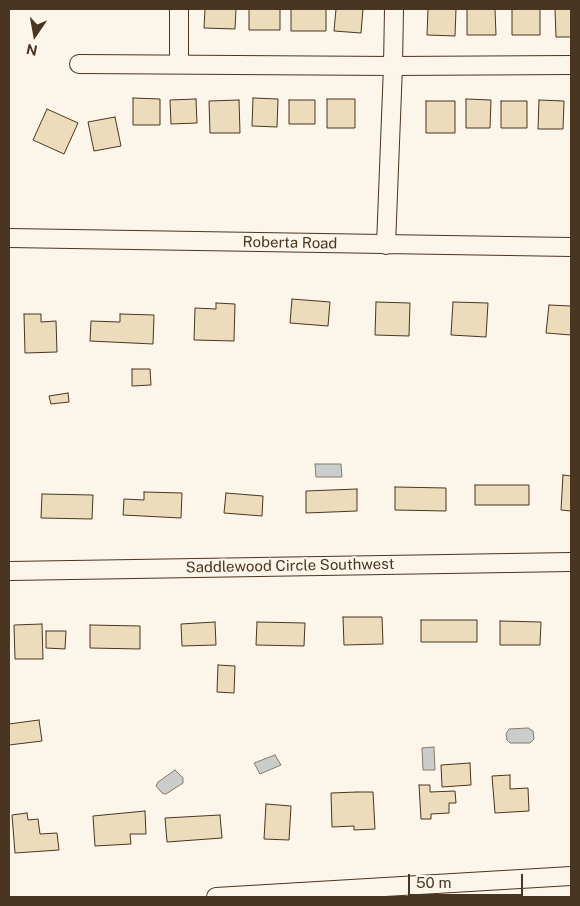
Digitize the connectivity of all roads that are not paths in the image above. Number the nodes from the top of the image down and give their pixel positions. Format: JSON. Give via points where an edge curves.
{"nodes":[{"id":1,"x":180,"y":9,"type":"edge"},
{"id":2,"x":394,"y":9,"type":"edge"},
{"id":3,"x":79,"y":64,"type":"dead end"},
{"id":4,"x":179,"y":64,"type":"junction"},
{"id":5,"x":571,"y":65,"type":"edge"},
{"id":6,"x":393,"y":66,"type":"junction"},
{"id":7,"x":9,"y":238,"type":"edge"},
{"id":8,"x":386,"y":245,"type":"junction"},
{"id":9,"x":571,"y":247,"type":"edge"},
{"id":10,"x":571,"y":562,"type":"edge"},
{"id":11,"x":9,"y":571,"type":"edge"},
{"id":12,"x":571,"y":876,"type":"edge"},
{"id":13,"x":216,"y":897,"type":"edge"}],
"edges":[{"from":1,"to":4,"type":"street"},
{"from":2,"to":6,"type":"street"},
{"from":3,"to":4,"type":"street"},
{"from":4,"to":6,"type":"street"},
{"from":5,"to":6,"type":"street"},
{"from":6,"to":8,"type":"street"},
{"from":7,"to":8,"type":"street","name":"Roberta Road"},
{"from":8,"to":9,"type":"street","name":"Roberta Road"},
{"from":10,"to":11,"type":"street","name":"Saddlewood Circle Southwest"},
{"from":12,"to":13,"type":"street"}]}
